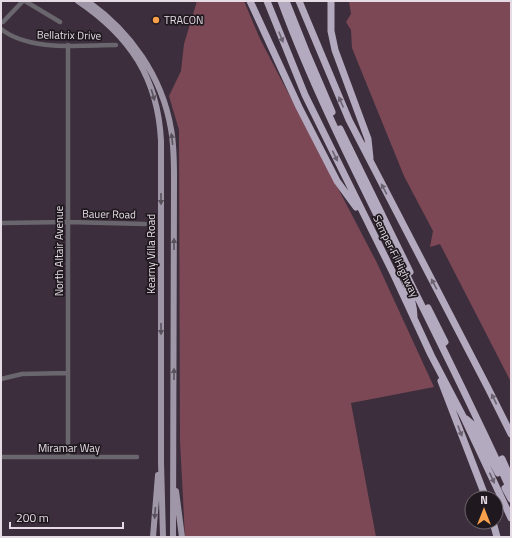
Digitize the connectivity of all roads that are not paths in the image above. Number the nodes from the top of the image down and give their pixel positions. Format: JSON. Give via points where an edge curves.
{"nodes":[{"id":1,"x":24,"y":1,"type":"edge"},
{"id":2,"x":78,"y":1,"type":"edge"},
{"id":3,"x":87,"y":1,"type":"edge"},
{"id":4,"x":250,"y":1,"type":"edge"},
{"id":5,"x":267,"y":1,"type":"edge"},
{"id":6,"x":281,"y":1,"type":"edge"},
{"id":7,"x":286,"y":1,"type":"edge"},
{"id":8,"x":298,"y":1,"type":"edge"},
{"id":9,"x":331,"y":1,"type":"edge"},
{"id":10,"x":3,"y":22,"type":"dead end"},
{"id":11,"x":60,"y":22,"type":"dead end"},
{"id":12,"x":1,"y":29,"type":"edge"},
{"id":13,"x":68,"y":45,"type":"junction"},
{"id":14,"x":116,"y":45,"type":"dead end"},
{"id":15,"x":370,"y":162,"type":"junction"},
{"id":16,"x":68,"y":222,"type":"junction"},
{"id":17,"x":1,"y":223,"type":"edge"},
{"id":18,"x":145,"y":224,"type":"dead end"},
{"id":19,"x":368,"y":224,"type":"junction"},
{"id":20,"x":393,"y":249,"type":"junction"},
{"id":21,"x":414,"y":321,"type":"junction"},
{"id":22,"x":431,"y":355,"type":"junction"},
{"id":23,"x":68,"y":373,"type":"junction"},
{"id":24,"x":1,"y":379,"type":"edge"},
{"id":25,"x":464,"y":418,"type":"junction"},
{"id":26,"x":511,"y":434,"type":"edge"},
{"id":27,"x":1,"y":457,"type":"edge"},
{"id":28,"x":68,"y":457,"type":"junction"},
{"id":29,"x":137,"y":457,"type":"dead end"},
{"id":30,"x":161,"y":462,"type":"junction"},
{"id":31,"x":511,"y":479,"type":"edge"},
{"id":32,"x":174,"y":488,"type":"junction"},
{"id":33,"x":483,"y":490,"type":"edge"},
{"id":34,"x":511,"y":491,"type":"edge"},
{"id":35,"x":511,"y":499,"type":"edge"},
{"id":36,"x":511,"y":518,"type":"edge"},
{"id":37,"x":154,"y":537,"type":"edge"},
{"id":38,"x":163,"y":537,"type":"edge"},
{"id":39,"x":173,"y":537,"type":"edge"},
{"id":40,"x":182,"y":537,"type":"edge"}],
"edges":[{"from":1,"to":10,"type":"street"},
{"from":1,"to":11,"type":"street"},
{"from":2,"to":30,"type":"main road","name":"Kearny Villa Road","one_way":true,"via":[[112,27],[132,50],[149,81],[159,118]]},
{"from":32,"to":3,"type":"main road","name":"Kearny Villa Road","one_way":true,"via":[[174,152],[171,128],[157,84],[144,60],[119,28]]},
{"from":4,"to":19,"type":"highway","via":[[298,107],[337,181]]},
{"from":5,"to":19,"type":"highway","name":"Semper Fi Highway","one_way":true,"via":[[305,95]]},
{"from":6,"to":20,"type":"highway","via":[[316,88]]},
{"from":7,"to":31,"type":"highway","via":[[333,115]]},
{"from":15,"to":8,"type":"highway","name":"Semper Fi Highway","one_way":true},
{"from":9,"to":15,"type":"highway","via":[[331,31],[335,50],[368,139]]},
{"from":12,"to":13,"type":"street","name":"Bellatrix Drive","via":[[26,42]]},
{"from":13,"to":14,"type":"street","name":"Bellatrix Drive"},
{"from":13,"to":16,"type":"street","name":"North Altair Avenue"},
{"from":26,"to":15,"type":"highway","name":"Semper Fi Highway","one_way":true},
{"from":16,"to":17,"type":"street","name":"Bauer Road"},
{"from":16,"to":18,"type":"street","name":"Bauer Road"},
{"from":16,"to":23,"type":"street","name":"North Altair Avenue"},
{"from":19,"to":21,"type":"highway","name":"Semper Fi Highway"},
{"from":20,"to":21,"type":"highway","via":[[410,292]]},
{"from":20,"to":34,"type":"highway"},
{"from":21,"to":22,"type":"highway","name":"Semper Fi Highway"},
{"from":22,"to":25,"type":"highway","name":"Semper Fi Highway"},
{"from":22,"to":33,"type":"highway","one_way":true},
{"from":23,"to":24,"type":"street","via":[[22,374]]},
{"from":23,"to":28,"type":"street","name":"North Altair Avenue"},
{"from":25,"to":35,"type":"highway","via":[[473,425]]},
{"from":25,"to":36,"type":"highway","name":"Semper Fi Highway","one_way":true},
{"from":27,"to":28,"type":"street","name":"Miramar Way"},
{"from":28,"to":29,"type":"street","name":"Miramar Way"},
{"from":30,"to":37,"type":"main road","one_way":true},
{"from":30,"to":38,"type":"main road","name":"Kearny Villa Road"},
{"from":32,"to":39,"type":"main road","name":"Kearny Villa Road"},
{"from":32,"to":40,"type":"main road","via":[[177,492]]}]}
